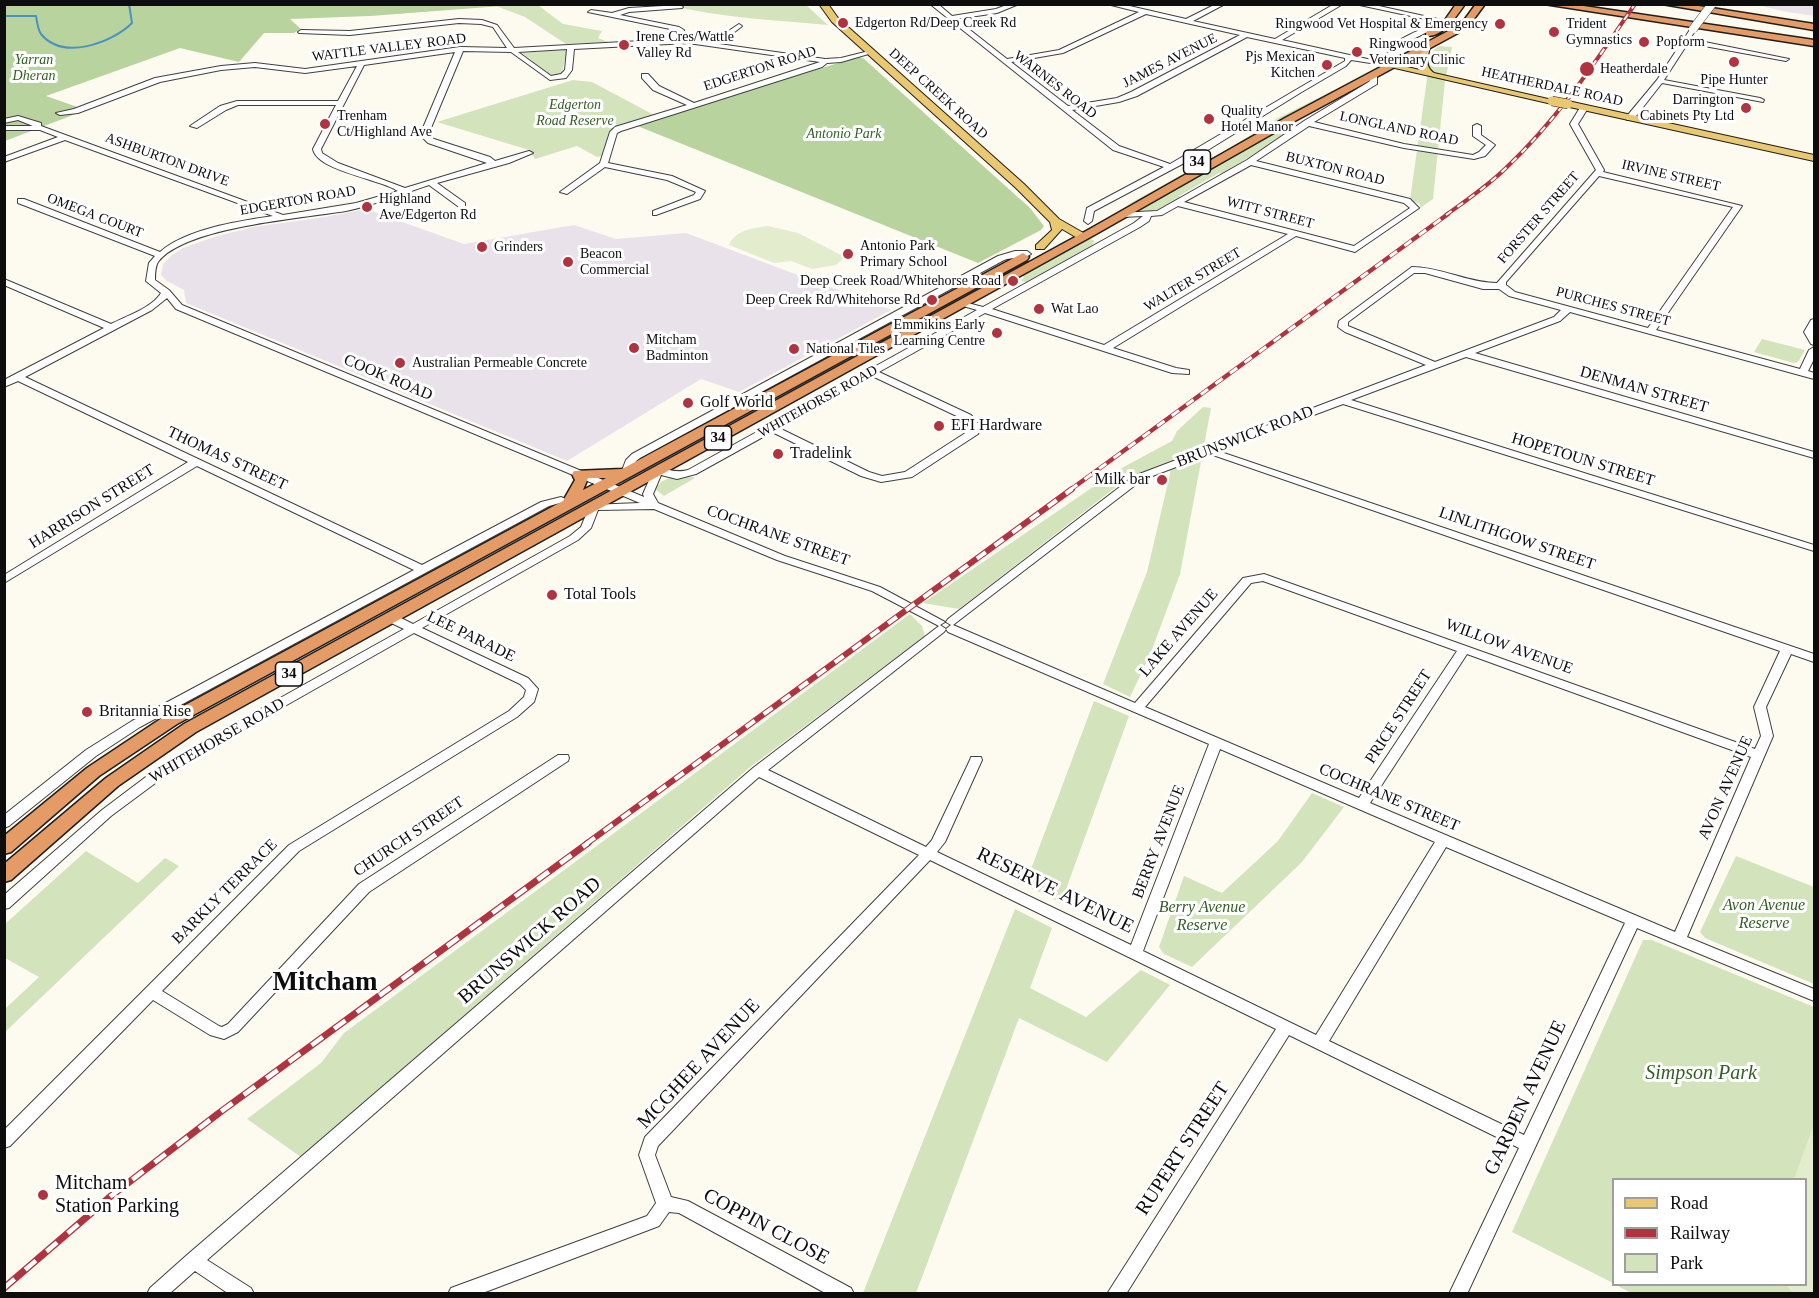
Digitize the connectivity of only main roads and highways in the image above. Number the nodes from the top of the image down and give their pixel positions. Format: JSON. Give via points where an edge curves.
{"nodes":[{"id":1,"x":823,"y":4,"type":"edge"},
{"id":2,"x":1461,"y":4,"type":"edge"},
{"id":3,"x":1481,"y":4,"type":"edge"},
{"id":4,"x":1548,"y":4,"type":"edge"},
{"id":5,"x":1585,"y":4,"type":"edge"},
{"id":6,"x":1618,"y":4,"type":"edge"},
{"id":7,"x":1668,"y":4,"type":"edge"},
{"id":8,"x":1705,"y":4,"type":"edge"},
{"id":9,"x":1815,"y":25,"type":"edge"},
{"id":10,"x":1815,"y":35,"type":"edge"},
{"id":11,"x":1815,"y":42,"type":"edge"},
{"id":12,"x":1426,"y":47,"type":"junction"},
{"id":13,"x":1375,"y":63,"type":"junction"},
{"id":14,"x":1390,"y":66,"type":"junction"},
{"id":15,"x":1428,"y":74,"type":"junction"},
{"id":16,"x":1349,"y":76,"type":"junction"},
{"id":17,"x":1369,"y":79,"type":"junction"},
{"id":18,"x":1815,"y":158,"type":"edge"},
{"id":19,"x":1037,"y":202,"type":"junction"},
{"id":20,"x":1055,"y":222,"type":"junction"},
{"id":21,"x":1082,"y":229,"type":"junction"},
{"id":22,"x":1034,"y":251,"type":"junction"},
{"id":23,"x":626,"y":473,"type":"junction"},
{"id":24,"x":570,"y":503,"type":"junction"},
{"id":25,"x":4,"y":847,"type":"edge"},
{"id":26,"x":4,"y":875,"type":"edge"}],
"edges":[{"from":1,"to":19,"type":"main road","name":"DEEP CREEK ROAD","via":[[869,53]]},
{"from":2,"to":13,"type":"highway","number":"34","via":[[1444,25]]},
{"from":3,"to":12,"type":"highway","number":"34","via":[[1461,27]]},
{"from":4,"to":11,"type":"highway"},
{"from":5,"to":11,"type":"highway"},
{"from":6,"to":10,"type":"highway"},
{"from":7,"to":9,"type":"highway"},
{"from":8,"to":9,"type":"highway"},
{"from":12,"to":14,"type":"highway","number":"34"},
{"from":12,"to":15,"type":"main road","via":[[1421,66]]},
{"from":13,"to":14,"type":"highway"},
{"from":13,"to":16,"type":"highway","name":"WHITEHORSE ROAD","number":"34"},
{"from":14,"to":15,"type":"main road","name":"HEATHERDALE ROAD"},
{"from":14,"to":17,"type":"highway","name":"WHITEHORSE ROAD","number":"34"},
{"from":15,"to":17,"type":"main road"},
{"from":15,"to":18,"type":"main road","name":"HEATHERDALE ROAD","bridge":true},
{"from":16,"to":17,"type":"highway"},
{"from":16,"to":21,"type":"highway","name":"WHITEHORSE ROAD","number":"34"},
{"from":17,"to":21,"type":"highway","name":"WHITEHORSE ROAD","number":"34","via":[[1122,215]]},
{"from":19,"to":20,"type":"main road","name":"DEEP CREEK ROAD"},
{"from":19,"to":21,"type":"main road","name":"DEEP CREEK ROAD"},
{"from":20,"to":21,"type":"main road","name":"DEEP CREEK ROAD"},
{"from":20,"to":22,"type":"main road","via":[[1057,231]]},
{"from":21,"to":22,"type":"highway","name":"WHITEHORSE ROAD","number":"34"},
{"from":21,"to":26,"type":"highway","name":"WHITEHORSE ROAD","number":"34","via":[[963,303],[208,718],[112,782]]},
{"from":22,"to":23,"type":"highway","name":"WHITEHORSE ROAD","number":"34"},
{"from":23,"to":24,"type":"highway","name":"WHITEHORSE ROAD","number":"34"},
{"from":23,"to":24,"type":"highway","via":[[579,474],[582,480]]},
{"from":24,"to":25,"type":"highway","name":"WHITEHORSE ROAD","number":"34","via":[[171,720],[93,772]]}]}
